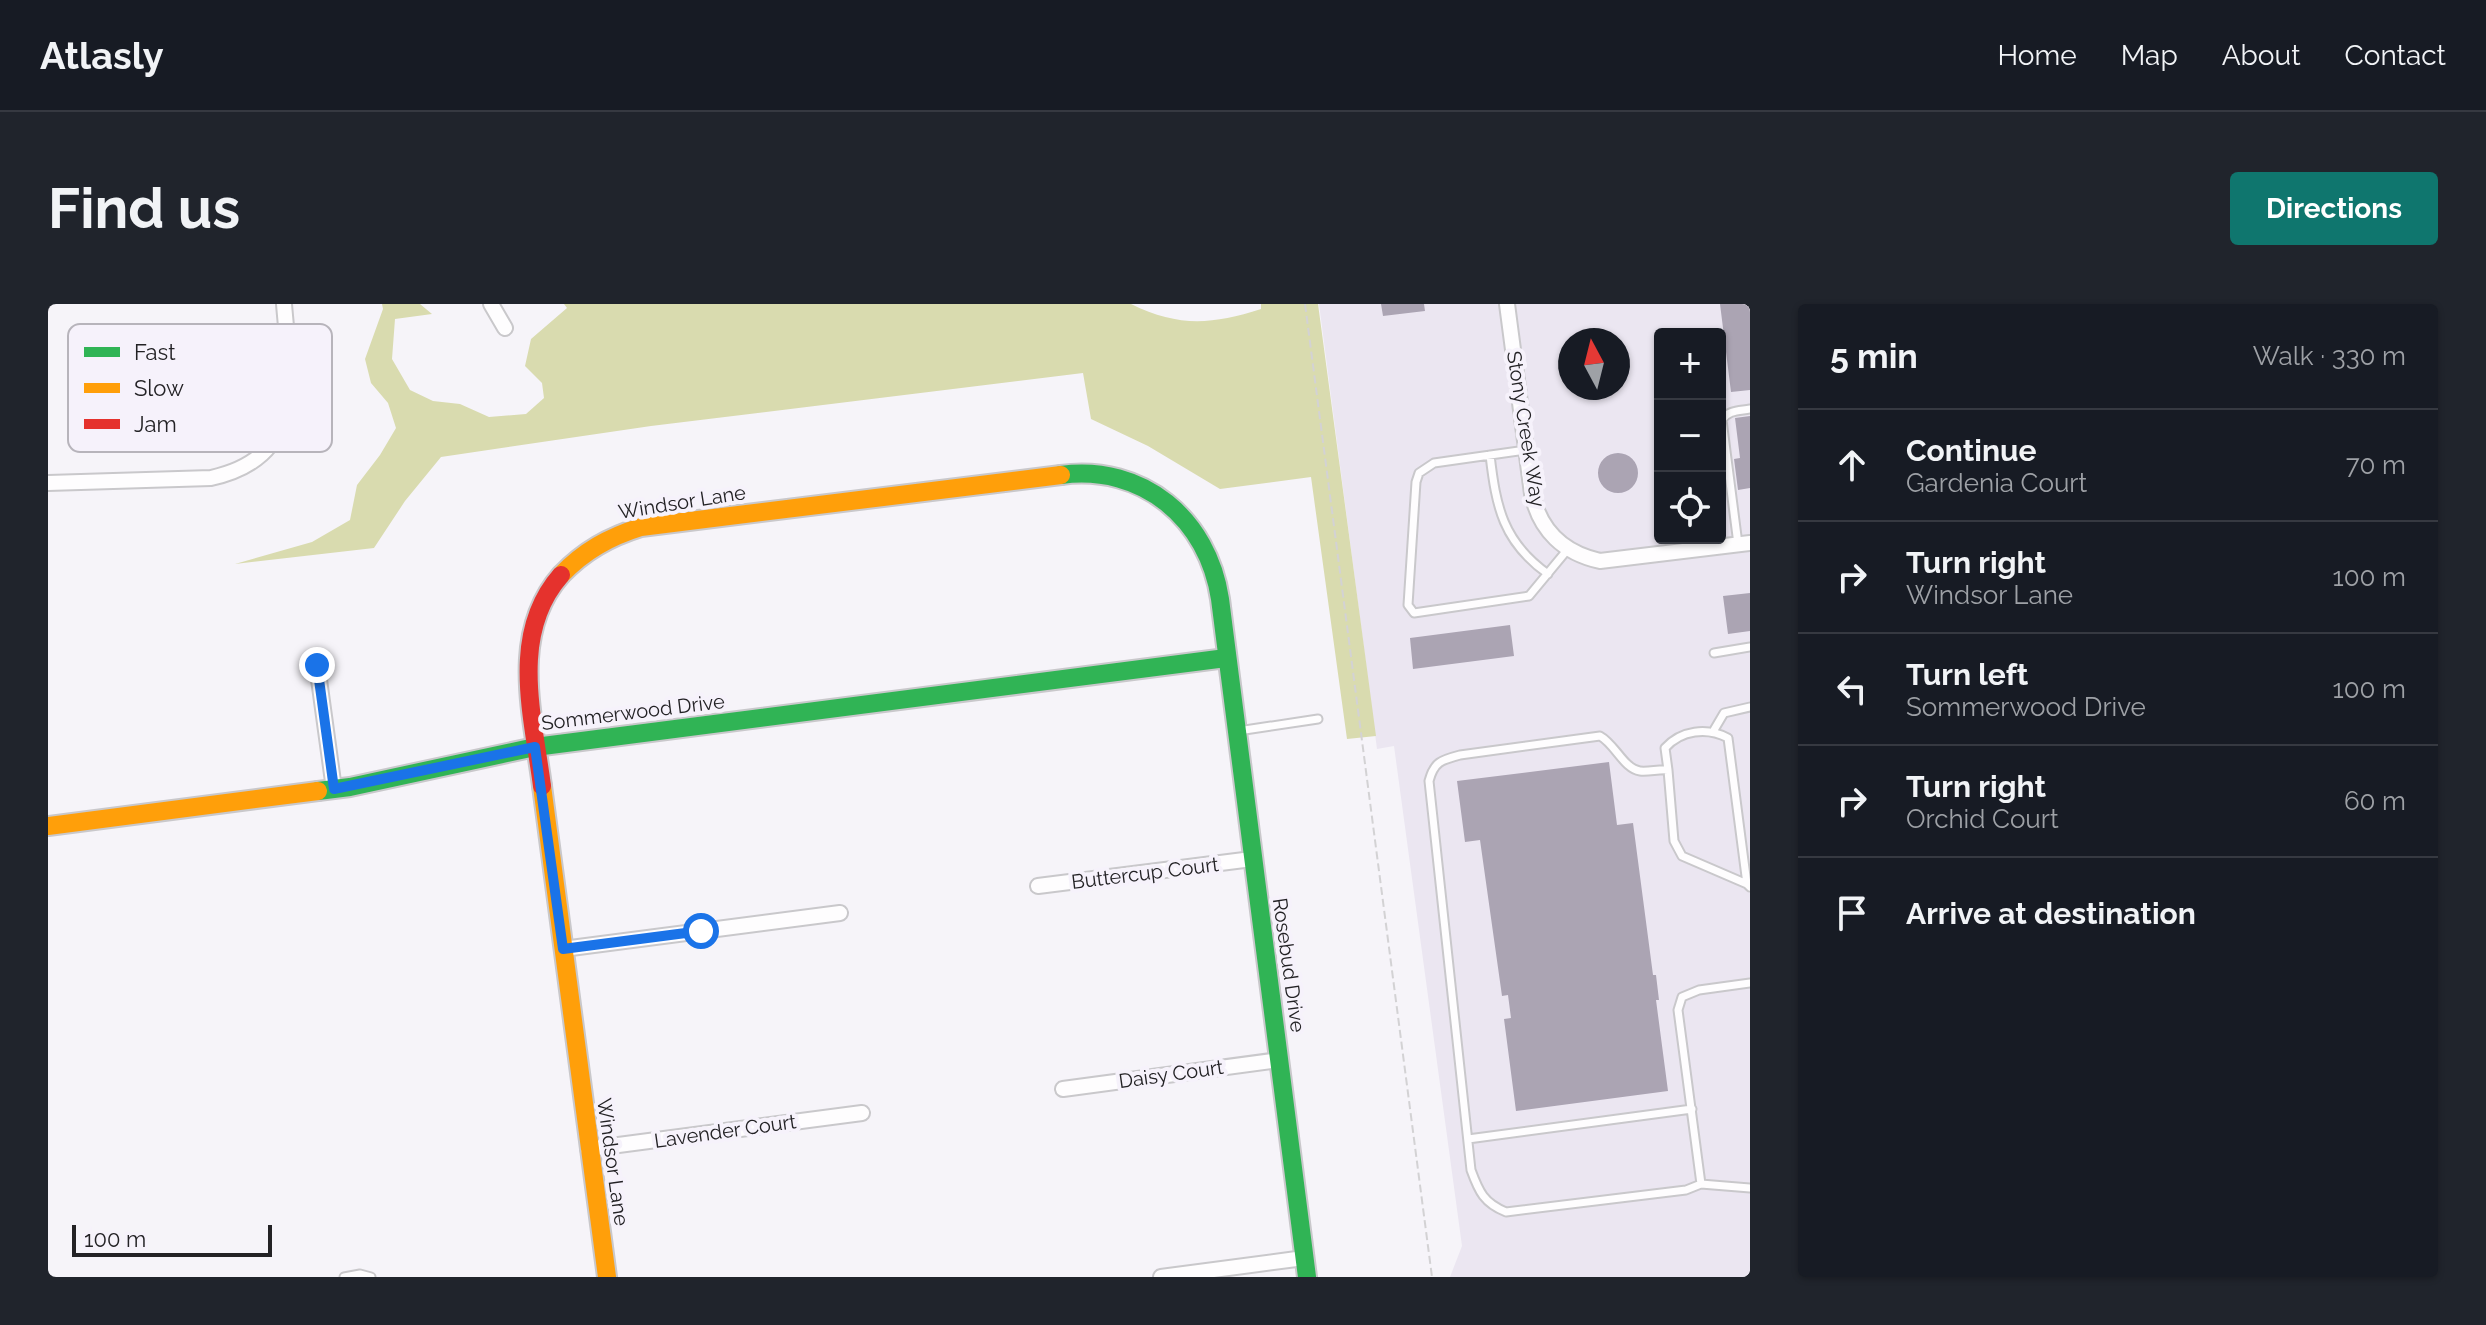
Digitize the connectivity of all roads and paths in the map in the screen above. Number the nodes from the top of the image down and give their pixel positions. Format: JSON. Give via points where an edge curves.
{"nodes":[{"id":1,"x":284,"y":304,"type":"edge"},
{"id":2,"x":491,"y":304,"type":"edge"},
{"id":3,"x":1305,"y":304,"type":"edge"},
{"id":4,"x":1507,"y":304,"type":"edge"},
{"id":5,"x":285,"y":324,"type":"edge"},
{"id":6,"x":505,"y":328,"type":"dead end"},
{"id":7,"x":1750,"y":409,"type":"edge"},
{"id":8,"x":1526,"y":450,"type":"junction"},
{"id":9,"x":261,"y":452,"type":"edge"},
{"id":10,"x":1490,"y":455,"type":"junction"},
{"id":11,"x":48,"y":483,"type":"edge"},
{"id":12,"x":1744,"y":543,"type":"edge"},
{"id":13,"x":1568,"y":549,"type":"junction"},
{"id":14,"x":1548,"y":574,"type":"junction"},
{"id":15,"x":1750,"y":647,"type":"edge"},
{"id":16,"x":1714,"y":653,"type":"dead end"},
{"id":17,"x":1226,"y":658,"type":"junction"},
{"id":18,"x":317,"y":665,"type":"dead end"},
{"id":19,"x":1750,"y":707,"type":"edge"},
{"id":20,"x":1318,"y":719,"type":"dead end"},
{"id":21,"x":1714,"y":730,"type":"junction"},
{"id":22,"x":1236,"y":731,"type":"junction"},
{"id":23,"x":535,"y":747,"type":"junction"},
{"id":24,"x":1668,"y":770,"type":"junction"},
{"id":25,"x":334,"y":789,"type":"junction"},
{"id":26,"x":48,"y":826,"type":"edge"},
{"id":27,"x":1252,"y":859,"type":"junction"},
{"id":28,"x":1749,"y":885,"type":"edge"},
{"id":29,"x":1038,"y":886,"type":"dead end"},
{"id":30,"x":840,"y":913,"type":"dead end"},
{"id":31,"x":563,"y":949,"type":"junction"},
{"id":32,"x":1750,"y":983,"type":"edge"},
{"id":33,"x":1279,"y":1060,"type":"junction"},
{"id":34,"x":1063,"y":1089,"type":"dead end"},
{"id":35,"x":1692,"y":1109,"type":"junction"},
{"id":36,"x":862,"y":1113,"type":"dead end"},
{"id":37,"x":1468,"y":1139,"type":"junction"},
{"id":38,"x":588,"y":1149,"type":"junction"},
{"id":39,"x":1701,"y":1184,"type":"junction"},
{"id":40,"x":1750,"y":1188,"type":"edge"},
{"id":41,"x":1305,"y":1268,"type":"edge"},
{"id":42,"x":344,"y":1277,"type":"edge"},
{"id":43,"x":371,"y":1277,"type":"edge"},
{"id":44,"x":607,"y":1277,"type":"edge"},
{"id":45,"x":1161,"y":1277,"type":"edge"},
{"id":46,"x":1432,"y":1277,"type":"edge"}],
"edges":[{"from":1,"to":5,"type":"street"},
{"from":2,"to":6,"type":"street"},
{"from":3,"to":46,"type":"path"},
{"from":4,"to":8,"type":"street","name":"Stony Creek Way"},
{"from":7,"to":12,"type":"lane","via":[[1726,414],[1722,420]]},
{"from":8,"to":10,"type":"lane"},
{"from":8,"to":13,"type":"street","name":"Stony Creek Way","via":[[1535,507],[1554,539]]},
{"from":9,"to":11,"type":"street","via":[[235,471],[211,478]]},
{"from":10,"to":14,"type":"lane","via":[[1502,520],[1529,561]]},
{"from":10,"to":14,"type":"lane","via":[[1434,463],[1419,473],[1410,610],[1529,596]]},
{"from":12,"to":13,"type":"street","via":[[1600,561]]},
{"from":13,"to":14,"type":"lane"},
{"from":15,"to":16,"type":"lane"},
{"from":17,"to":22,"type":"street","name":"Rosebud Drive"},
{"from":17,"to":23,"type":"street","name":"Sommerwood Drive"},
{"from":17,"to":23,"type":"street","name":"Windsor Lane","via":[[1219,588],[1194,528],[1164,500],[1114,476],[1082,472],[641,527],[601,541],[573,560],[547,590],[526,654]]},
{"from":18,"to":25,"type":"street"},
{"from":19,"to":21,"type":"lane","via":[[1724,713]]},
{"from":20,"to":22,"type":"lane"},
{"from":21,"to":24,"type":"lane","via":[[1676,735],[1665,748]]},
{"from":21,"to":28,"type":"lane","via":[[1728,738]]},
{"from":22,"to":27,"type":"street","name":"Rosebud Drive"},
{"from":23,"to":25,"type":"street","name":"Sommerwood Drive"},
{"from":23,"to":31,"type":"street","name":"Windsor Lane"},
{"from":24,"to":28,"type":"lane","via":[[1674,841],[1682,856]]},
{"from":24,"to":37,"type":"lane","via":[[1639,771],[1600,736],[1460,755],[1432,767],[1429,781]]},
{"from":25,"to":26,"type":"street","name":"Sommerwood Drive"},
{"from":27,"to":29,"type":"street","name":"Buttercup Court"},
{"from":27,"to":33,"type":"street","name":"Rosebud Drive"},
{"from":30,"to":31,"type":"street"},
{"from":31,"to":38,"type":"street","name":"Windsor Lane"},
{"from":32,"to":35,"type":"lane","via":[[1682,997],[1678,1010]]},
{"from":33,"to":34,"type":"street","name":"Daisy Court"},
{"from":33,"to":41,"type":"street","name":"Rosebud Drive"},
{"from":35,"to":37,"type":"lane"},
{"from":35,"to":39,"type":"lane"},
{"from":36,"to":38,"type":"street","name":"Lavender Court"},
{"from":37,"to":39,"type":"lane","via":[[1479,1194],[1506,1212]]},
{"from":38,"to":44,"type":"street","name":"Windsor Lane"},
{"from":39,"to":40,"type":"lane"},
{"from":41,"to":45,"type":"street"},
{"from":42,"to":43,"type":"lane"}]}
